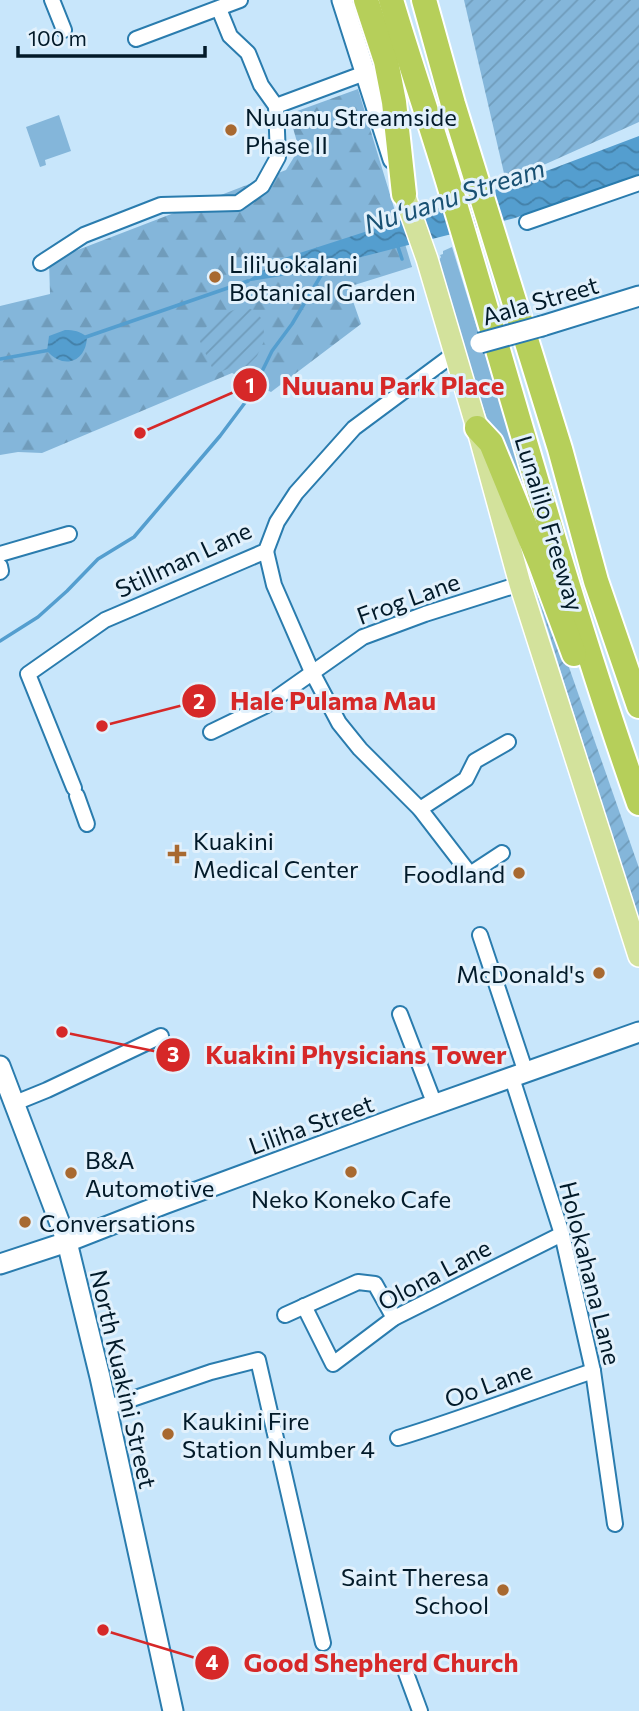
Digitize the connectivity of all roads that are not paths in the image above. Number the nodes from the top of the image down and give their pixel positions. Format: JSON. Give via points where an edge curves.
{"nodes":[{"id":1,"x":52,"y":0,"type":"edge"},
{"id":2,"x":240,"y":0,"type":"edge"},
{"id":3,"x":342,"y":0,"type":"edge"},
{"id":4,"x":366,"y":0,"type":"edge"},
{"id":5,"x":391,"y":0,"type":"edge"},
{"id":6,"x":424,"y":0,"type":"edge"},
{"id":7,"x":219,"y":9,"type":"junction"},
{"id":8,"x":64,"y":30,"type":"dead end"},
{"id":9,"x":136,"y":39,"type":"dead end"},
{"id":10,"x":365,"y":72,"type":"junction"},
{"id":11,"x":276,"y":106,"type":"junction"},
{"id":12,"x":639,"y":183,"type":"edge"},
{"id":13,"x":405,"y":197,"type":"junction"},
{"id":14,"x":527,"y":222,"type":"dead end"},
{"id":15,"x":41,"y":263,"type":"dead end"},
{"id":16,"x":639,"y":296,"type":"edge"},
{"id":17,"x":455,"y":353,"type":"junction"},
{"id":18,"x":477,"y":428,"type":"junction"},
{"id":19,"x":560,"y":449,"type":"junction"},
{"id":20,"x":69,"y":534,"type":"dead end"},
{"id":21,"x":266,"y":551,"type":"junction"},
{"id":22,"x":0,"y":554,"type":"edge"},
{"id":23,"x":0,"y":566,"type":"edge"},
{"id":24,"x":0,"y":572,"type":"edge"},
{"id":25,"x":520,"y":584,"type":"junction"},
{"id":26,"x":639,"y":656,"type":"edge"},
{"id":27,"x":312,"y":672,"type":"junction"},
{"id":28,"x":639,"y":706,"type":"edge"},
{"id":29,"x":211,"y":732,"type":"dead end"},
{"id":30,"x":508,"y":742,"type":"dead end"},
{"id":31,"x":639,"y":803,"type":"edge"},
{"id":32,"x":420,"y":809,"type":"junction"},
{"id":33,"x":639,"y":815,"type":"edge"},
{"id":34,"x":87,"y":824,"type":"dead end"},
{"id":35,"x":502,"y":853,"type":"dead end"},
{"id":36,"x":480,"y":935,"type":"dead end"},
{"id":37,"x":639,"y":956,"type":"edge"},
{"id":38,"x":400,"y":1014,"type":"dead end"},
{"id":39,"x":639,"y":1032,"type":"edge"},
{"id":40,"x":161,"y":1036,"type":"dead end"},
{"id":41,"x":0,"y":1066,"type":"edge"},
{"id":42,"x":519,"y":1076,"type":"junction"},
{"id":43,"x":15,"y":1102,"type":"junction"},
{"id":44,"x":435,"y":1105,"type":"junction"},
{"id":45,"x":562,"y":1234,"type":"junction"},
{"id":46,"x":67,"y":1242,"type":"junction"},
{"id":47,"x":0,"y":1264,"type":"edge"},
{"id":48,"x":304,"y":1306,"type":"junction"},
{"id":49,"x":285,"y":1315,"type":"dead end"},
{"id":50,"x":394,"y":1318,"type":"junction"},
{"id":51,"x":593,"y":1371,"type":"junction"},
{"id":52,"x":106,"y":1408,"type":"junction"},
{"id":53,"x":398,"y":1438,"type":"dead end"},
{"id":54,"x":615,"y":1524,"type":"dead end"},
{"id":55,"x":323,"y":1643,"type":"dead end"},
{"id":56,"x":406,"y":1673,"type":"dead end"},
{"id":57,"x":173,"y":1711,"type":"edge"},
{"id":58,"x":420,"y":1711,"type":"edge"}],
"edges":[{"from":1,"to":8,"type":"street"},
{"from":2,"to":7,"type":"street"},
{"from":3,"to":10,"type":"street"},
{"from":4,"to":13,"type":"highway","via":[[386,61]]},
{"from":5,"to":31,"type":"highway","name":"Lunalilo Freeway"},
{"from":6,"to":19,"type":"highway","name":"Lunalilo Freeway"},
{"from":7,"to":9,"type":"street"},
{"from":7,"to":11,"type":"street","via":[[230,36],[248,53]]},
{"from":10,"to":11,"type":"street"},
{"from":10,"to":13,"type":"street"},
{"from":11,"to":15,"type":"street","via":[[278,157],[262,186],[238,203],[161,205],[84,235]]},
{"from":12,"to":14,"type":"street"},
{"from":13,"to":17,"type":"main road"},
{"from":16,"to":17,"type":"street","name":"Aala Street","bridge":true},
{"from":17,"to":18,"type":"main road"},
{"from":17,"to":21,"type":"street","name":"Stillman Lane","via":[[354,428],[296,494],[277,522]]},
{"from":18,"to":25,"type":"main road"},
{"from":18,"to":33,"type":"highway","via":[[491,443]]},
{"from":19,"to":26,"type":"highway","via":[[588,502]]},
{"from":19,"to":28,"type":"highway","name":"Lunalilo Freeway","via":[[596,581]]},
{"from":20,"to":22,"type":"street"},
{"from":21,"to":27,"type":"street","via":[[274,586]]},
{"from":21,"to":34,"type":"street","name":"Stillman Lane","via":[[105,620],[29,674]]},
{"from":23,"to":24,"type":"street"},
{"from":25,"to":27,"type":"street","name":"Frog Lane","via":[[363,637]]},
{"from":25,"to":37,"type":"main road"},
{"from":27,"to":29,"type":"street","name":"Frog Lane","via":[[265,706]]},
{"from":27,"to":32,"type":"street","via":[[338,723]]},
{"from":30,"to":32,"type":"street","via":[[475,761],[466,779]]},
{"from":32,"to":35,"type":"street","via":[[470,874]]},
{"from":36,"to":42,"type":"street","name":"Holokahana Lane"},
{"from":38,"to":44,"type":"street"},
{"from":39,"to":42,"type":"street","name":"Liliha Street"},
{"from":40,"to":43,"type":"street"},
{"from":41,"to":43,"type":"street","name":"North Kuakini Street"},
{"from":42,"to":44,"type":"street","name":"Liliha Street"},
{"from":42,"to":45,"type":"street","name":"Holokahana Lane"},
{"from":43,"to":46,"type":"street","name":"North Kuakini Street"},
{"from":44,"to":46,"type":"street","name":"Liliha Street"},
{"from":45,"to":50,"type":"street","name":"Olona Lane"},
{"from":45,"to":51,"type":"street","name":"Holokahana Lane"},
{"from":46,"to":47,"type":"street","name":"Liliha Street"},
{"from":46,"to":52,"type":"street","name":"North Kuakini Street"},
{"from":48,"to":49,"type":"street"},
{"from":48,"to":50,"type":"street","via":[[358,1282],[375,1284]]},
{"from":48,"to":50,"type":"street","name":"Olona Lane","via":[[333,1364]]},
{"from":51,"to":53,"type":"street","name":"Oo Lane"},
{"from":51,"to":54,"type":"street","name":"Holokahana Lane"},
{"from":52,"to":55,"type":"street","via":[[258,1360]]},
{"from":52,"to":57,"type":"street","name":"North Kuakini Street"},
{"from":56,"to":58,"type":"street"}]}
